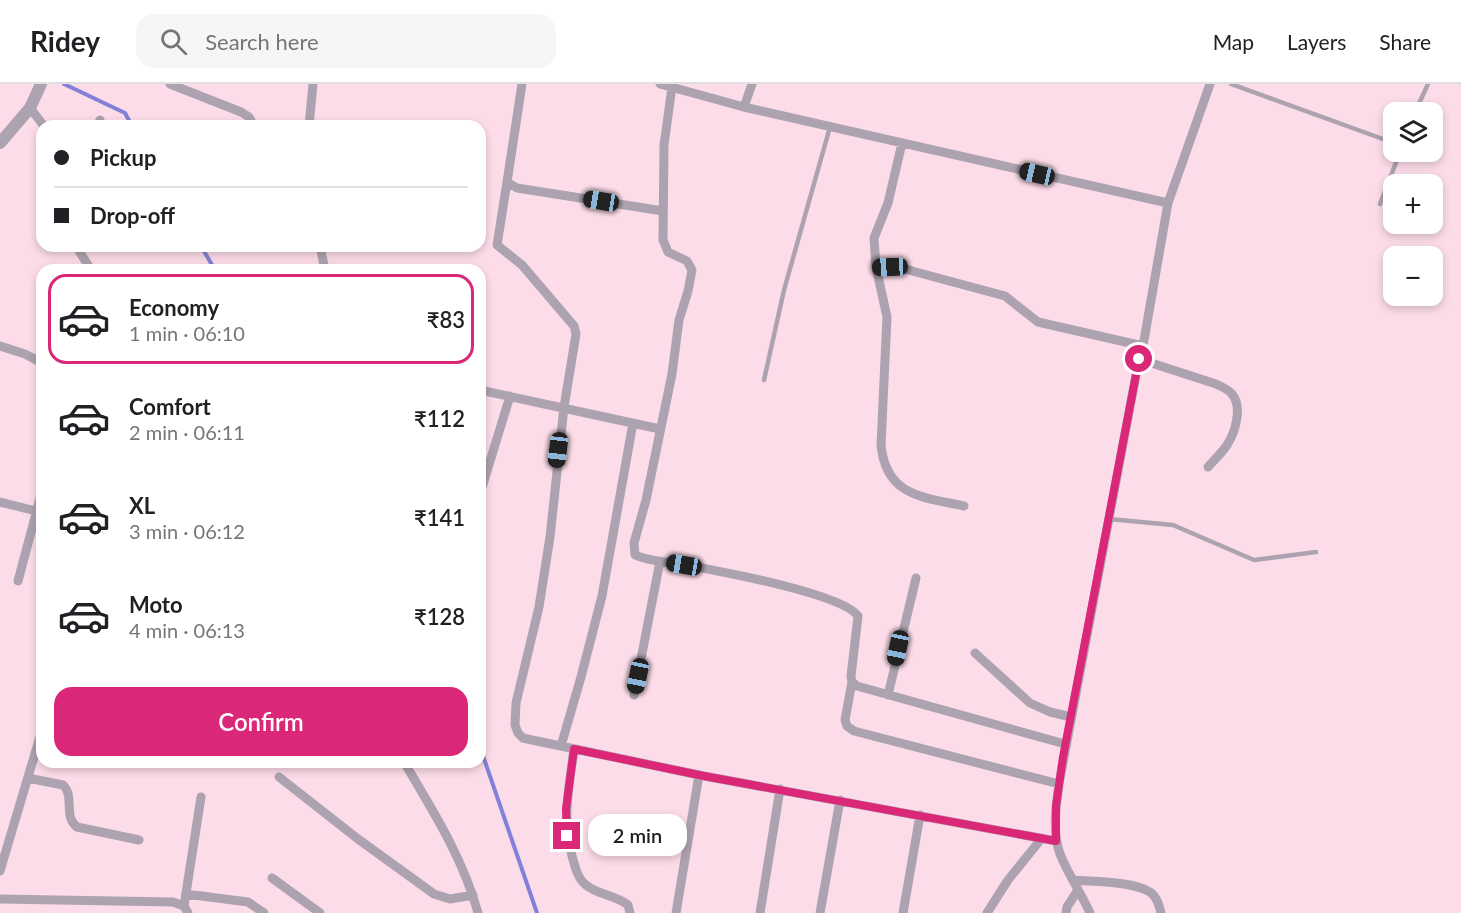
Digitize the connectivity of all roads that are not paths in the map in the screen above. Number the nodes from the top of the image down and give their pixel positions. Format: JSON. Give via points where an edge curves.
{"nodes":[{"id":1,"x":41,"y":84,"type":"edge"},
{"id":2,"x":170,"y":84,"type":"edge"},
{"id":3,"x":314,"y":84,"type":"edge"},
{"id":4,"x":522,"y":84,"type":"edge"},
{"id":5,"x":660,"y":84,"type":"edge"},
{"id":6,"x":752,"y":84,"type":"edge"},
{"id":7,"x":1210,"y":84,"type":"edge"},
{"id":8,"x":1231,"y":84,"type":"edge"},
{"id":9,"x":1428,"y":84,"type":"edge"},
{"id":10,"x":672,"y":87,"type":"junction"},
{"id":11,"x":1420,"y":102,"type":"edge"},
{"id":12,"x":744,"y":107,"type":"junction"},
{"id":13,"x":30,"y":108,"type":"junction"},
{"id":14,"x":39,"y":120,"type":"edge"},
{"id":15,"x":251,"y":120,"type":"edge"},
{"id":16,"x":310,"y":120,"type":"edge"},
{"id":17,"x":831,"y":126,"type":"junction"},
{"id":18,"x":1383,"y":139,"type":"edge"},
{"id":19,"x":0,"y":143,"type":"edge"},
{"id":20,"x":902,"y":143,"type":"junction"},
{"id":21,"x":1396,"y":162,"type":"edge"},
{"id":22,"x":507,"y":182,"type":"junction"},
{"id":23,"x":1168,"y":203,"type":"junction"},
{"id":24,"x":1380,"y":204,"type":"dead end"},
{"id":25,"x":663,"y":212,"type":"junction"},
{"id":26,"x":876,"y":267,"type":"junction"},
{"id":27,"x":0,"y":346,"type":"edge"},
{"id":28,"x":1143,"y":346,"type":"junction"},
{"id":29,"x":1139,"y":359,"type":"junction"},
{"id":30,"x":36,"y":360,"type":"edge"},
{"id":31,"x":764,"y":380,"type":"dead end"},
{"id":32,"x":486,"y":391,"type":"edge"},
{"id":33,"x":510,"y":396,"type":"junction"},
{"id":34,"x":564,"y":407,"type":"junction"},
{"id":35,"x":633,"y":423,"type":"junction"},
{"id":36,"x":660,"y":429,"type":"junction"},
{"id":37,"x":1208,"y":467,"type":"dead end"},
{"id":38,"x":486,"y":474,"type":"edge"},
{"id":39,"x":0,"y":502,"type":"edge"},
{"id":40,"x":964,"y":506,"type":"dead end"},
{"id":41,"x":36,"y":511,"type":"joint"},
{"id":42,"x":1109,"y":519,"type":"junction"},
{"id":43,"x":1316,"y":552,"type":"dead end"},
{"id":44,"x":660,"y":561,"type":"junction"},
{"id":45,"x":916,"y":578,"type":"dead end"},
{"id":46,"x":18,"y":581,"type":"dead end"},
{"id":47,"x":975,"y":653,"type":"dead end"},
{"id":48,"x":852,"y":682,"type":"junction"},
{"id":49,"x":634,"y":695,"type":"dead end"},
{"id":50,"x":888,"y":695,"type":"junction"},
{"id":51,"x":1071,"y":717,"type":"junction"},
{"id":52,"x":1065,"y":744,"type":"junction"},
{"id":53,"x":561,"y":746,"type":"junction"},
{"id":54,"x":574,"y":749,"type":"junction"},
{"id":55,"x":36,"y":751,"type":"edge"},
{"id":56,"x":407,"y":768,"type":"edge"},
{"id":57,"x":699,"y":775,"type":"junction"},
{"id":58,"x":279,"y":777,"type":"dead end"},
{"id":59,"x":28,"y":778,"type":"junction"},
{"id":60,"x":1059,"y":784,"type":"junction"},
{"id":61,"x":780,"y":789,"type":"junction"},
{"id":62,"x":201,"y":797,"type":"dead end"},
{"id":63,"x":840,"y":800,"type":"junction"},
{"id":64,"x":920,"y":815,"type":"junction"},
{"id":65,"x":1042,"y":838,"type":"junction"},
{"id":66,"x":139,"y":840,"type":"dead end"},
{"id":67,"x":1056,"y":841,"type":"junction"},
{"id":68,"x":0,"y":871,"type":"edge"},
{"id":69,"x":272,"y":878,"type":"dead end"},
{"id":70,"x":1073,"y":880,"type":"junction"},
{"id":71,"x":1078,"y":890,"type":"junction"},
{"id":72,"x":186,"y":894,"type":"junction"},
{"id":73,"x":473,"y":895,"type":"junction"},
{"id":74,"x":0,"y":899,"type":"edge"},
{"id":75,"x":186,"y":910,"type":"edge"},
{"id":76,"x":264,"y":913,"type":"edge"},
{"id":77,"x":320,"y":913,"type":"edge"},
{"id":78,"x":478,"y":913,"type":"edge"},
{"id":79,"x":630,"y":913,"type":"edge"},
{"id":80,"x":676,"y":913,"type":"edge"},
{"id":81,"x":760,"y":913,"type":"edge"},
{"id":82,"x":820,"y":913,"type":"edge"},
{"id":83,"x":903,"y":913,"type":"edge"},
{"id":84,"x":987,"y":913,"type":"edge"},
{"id":85,"x":1066,"y":913,"type":"edge"},
{"id":86,"x":1090,"y":913,"type":"edge"},
{"id":87,"x":1161,"y":913,"type":"edge"}],
"edges":[{"from":1,"to":13,"type":"street"},
{"from":2,"to":15,"type":"street","via":[[242,112]]},
{"from":3,"to":16,"type":"street"},
{"from":4,"to":22,"type":"street"},
{"from":5,"to":10,"type":"street"},
{"from":6,"to":12,"type":"street"},
{"from":7,"to":23,"type":"street"},
{"from":8,"to":18,"type":"lane"},
{"from":9,"to":11,"type":"lane"},
{"from":10,"to":12,"type":"street"},
{"from":10,"to":25,"type":"street","via":[[664,145]]},
{"from":12,"to":17,"type":"street"},
{"from":13,"to":14,"type":"street"},
{"from":13,"to":19,"type":"street"},
{"from":17,"to":20,"type":"street"},
{"from":17,"to":31,"type":"lane","via":[[784,290]]},
{"from":20,"to":23,"type":"street"},
{"from":20,"to":26,"type":"street","via":[[888,203],[874,238]]},
{"from":21,"to":24,"type":"lane"},
{"from":22,"to":25,"type":"street","via":[[517,188]]},
{"from":22,"to":34,"type":"street","via":[[497,245],[522,265],[574,326]]},
{"from":23,"to":28,"type":"street"},
{"from":25,"to":36,"type":"street","via":[[665,247],[687,261],[692,270]]},
{"from":26,"to":28,"type":"street","via":[[901,268],[1005,296],[1038,322]]},
{"from":26,"to":40,"type":"street","via":[[887,317],[882,445],[886,470],[899,485],[916,495]]},
{"from":27,"to":30,"type":"street"},
{"from":28,"to":29,"type":"street"},
{"from":29,"to":37,"type":"street","via":[[1233,394],[1237,408],[1232,436]]},
{"from":29,"to":42,"type":"street"},
{"from":32,"to":33,"type":"street"},
{"from":33,"to":34,"type":"street"},
{"from":33,"to":38,"type":"street"},
{"from":34,"to":35,"type":"street"},
{"from":34,"to":53,"type":"street","via":[[539,607],[515,717],[523,738]]},
{"from":35,"to":36,"type":"street"},
{"from":35,"to":53,"type":"street","via":[[602,596]]},
{"from":36,"to":44,"type":"street","via":[[634,550],[641,558]]},
{"from":39,"to":41,"type":"street"},
{"from":41,"to":46,"type":"street"},
{"from":42,"to":43,"type":"lane","via":[[1173,525],[1247,559]]},
{"from":42,"to":51,"type":"street"},
{"from":44,"to":48,"type":"street","via":[[730,573],[846,606],[858,616]]},
{"from":44,"to":49,"type":"street"},
{"from":45,"to":50,"type":"street"},
{"from":47,"to":51,"type":"street","via":[[1030,703]]},
{"from":48,"to":50,"type":"street"},
{"from":48,"to":60,"type":"street","via":[[845,720],[854,731]]},
{"from":50,"to":52,"type":"street"},
{"from":51,"to":52,"type":"street"},
{"from":52,"to":60,"type":"street"},
{"from":53,"to":54,"type":"street"},
{"from":54,"to":57,"type":"street"},
{"from":54,"to":79,"type":"street","via":[[566,809],[574,864],[585,884],[623,901]]},
{"from":55,"to":59,"type":"street"},
{"from":56,"to":73,"type":"street","via":[[458,856]]},
{"from":57,"to":61,"type":"street"},
{"from":57,"to":80,"type":"street"},
{"from":58,"to":73,"type":"street","via":[[434,894],[450,899]]},
{"from":59,"to":66,"type":"street","via":[[67,789],[72,824]]},
{"from":59,"to":68,"type":"street"},
{"from":60,"to":67,"type":"street"},
{"from":61,"to":63,"type":"street"},
{"from":61,"to":81,"type":"street"},
{"from":62,"to":72,"type":"street"},
{"from":63,"to":64,"type":"street"},
{"from":63,"to":82,"type":"street"},
{"from":64,"to":65,"type":"street"},
{"from":64,"to":83,"type":"street"},
{"from":65,"to":67,"type":"street"},
{"from":65,"to":84,"type":"street"},
{"from":67,"to":70,"type":"street"},
{"from":69,"to":77,"type":"street"},
{"from":70,"to":71,"type":"street"},
{"from":70,"to":87,"type":"street","via":[[1143,889],[1157,900]]},
{"from":71,"to":85,"type":"street"},
{"from":71,"to":86,"type":"street"},
{"from":72,"to":75,"type":"street"},
{"from":72,"to":76,"type":"street","via":[[248,902]]},
{"from":73,"to":78,"type":"street"},
{"from":74,"to":75,"type":"street","via":[[173,902]]}]}
